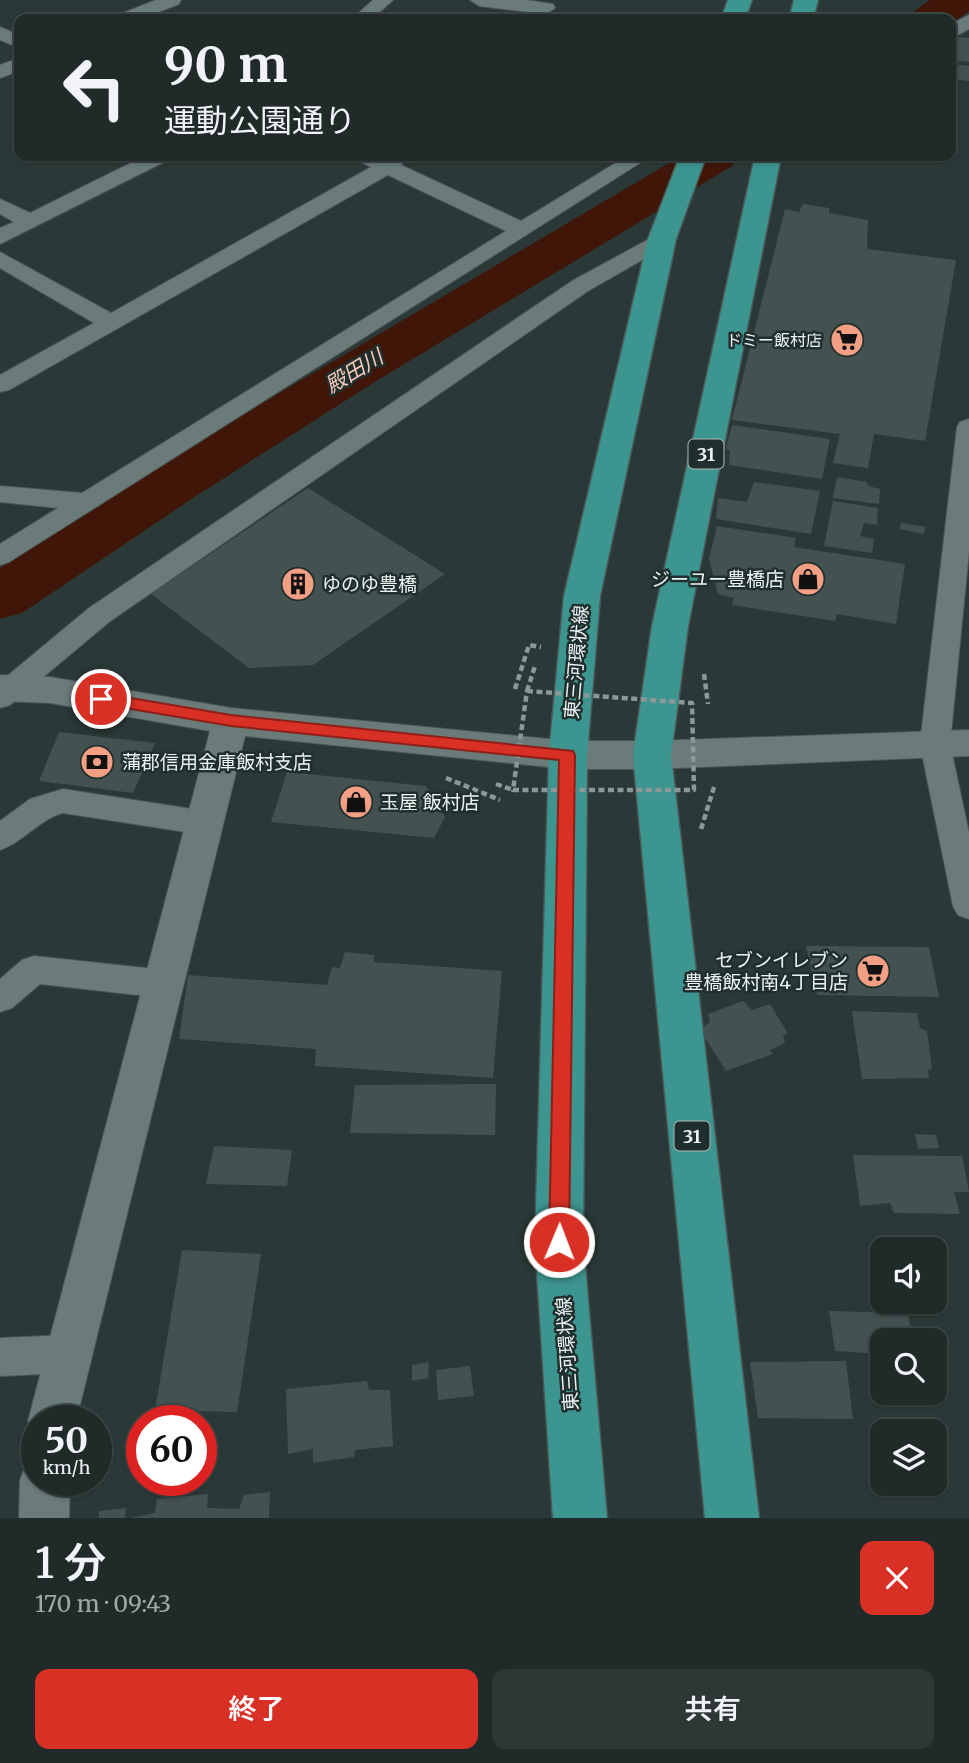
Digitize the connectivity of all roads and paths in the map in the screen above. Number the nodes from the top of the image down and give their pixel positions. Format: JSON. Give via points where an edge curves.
{"nodes":[{"id":1,"x":172,"y":0,"type":"edge"},
{"id":2,"x":384,"y":0,"type":"edge"},
{"id":3,"x":479,"y":0,"type":"edge"},
{"id":4,"x":543,"y":9,"type":"edge"},
{"id":5,"x":137,"y":14,"type":"edge"},
{"id":6,"x":367,"y":14,"type":"edge"},
{"id":7,"x":151,"y":161,"type":"edge"},
{"id":8,"x":393,"y":161,"type":"edge"},
{"id":9,"x":633,"y":161,"type":"edge"},
{"id":10,"x":690,"y":161,"type":"edge"},
{"id":11,"x":767,"y":161,"type":"edge"},
{"id":12,"x":0,"y":205,"type":"edge"},
{"id":13,"x":30,"y":222,"type":"junction"},
{"id":14,"x":520,"y":229,"type":"junction"},
{"id":15,"x":0,"y":237,"type":"edge"},
{"id":16,"x":662,"y":239,"type":"junction"},
{"id":17,"x":0,"y":259,"type":"edge"},
{"id":18,"x":111,"y":323,"type":"junction"},
{"id":19,"x":0,"y":385,"type":"edge"},
{"id":20,"x":969,"y":435,"type":"edge"},
{"id":21,"x":0,"y":494,"type":"edge"},
{"id":22,"x":86,"y":502,"type":"junction"},
{"id":23,"x":0,"y":556,"type":"edge"},
{"id":24,"x":515,"y":689,"type":"dead end"},
{"id":25,"x":527,"y":691,"type":"junction"},
{"id":26,"x":4,"y":692,"type":"edge"},
{"id":27,"x":231,"y":721,"type":"junction"},
{"id":28,"x":952,"y":744,"type":"edge"},
{"id":29,"x":568,"y":755,"type":"junction"},
{"id":30,"x":652,"y":755,"type":"junction"},
{"id":31,"x":205,"y":823,"type":"junction"},
{"id":32,"x":0,"y":838,"type":"edge"},
{"id":33,"x":969,"y":906,"type":"edge"},
{"id":34,"x":164,"y":984,"type":"junction"},
{"id":35,"x":0,"y":998,"type":"edge"},
{"id":36,"x":69,"y":1353,"type":"junction"},
{"id":37,"x":0,"y":1357,"type":"edge"},
{"id":38,"x":56,"y":1405,"type":"edge"},
{"id":39,"x":45,"y":1496,"type":"edge"},
{"id":40,"x":44,"y":1518,"type":"edge"},
{"id":41,"x":580,"y":1518,"type":"edge"},
{"id":42,"x":732,"y":1518,"type":"edge"}],
"edges":[{"from":1,"to":5,"type":"street"},
{"from":2,"to":6,"type":"street"},
{"from":3,"to":4,"type":"street"},
{"from":7,"to":13,"type":"street"},
{"from":8,"to":14,"type":"street"},
{"from":8,"to":18,"type":"street"},
{"from":9,"to":14,"type":"street"},
{"from":10,"to":16,"type":"main road","name":"東三河環状線"},
{"from":11,"to":30,"type":"main road","number":"31","via":[[670,626]]},
{"from":12,"to":13,"type":"street"},
{"from":13,"to":15,"type":"street"},
{"from":14,"to":22,"type":"street"},
{"from":16,"to":26,"type":"street","via":[[580,286],[99,615]]},
{"from":16,"to":29,"type":"main road","name":"東三河環状線","via":[[582,596]]},
{"from":17,"to":18,"type":"street"},
{"from":18,"to":19,"type":"street"},
{"from":20,"to":28,"type":"street"},
{"from":21,"to":22,"type":"street"},
{"from":22,"to":23,"type":"street"},
{"from":24,"to":25,"type":"path","via":[[528,645],[541,647]]},
{"from":25,"to":25,"type":"path","bridge":true,"via":[[513,790],[694,790],[692,703]]},
{"from":26,"to":27,"type":"street","via":[[50,690]]},
{"from":27,"to":29,"type":"street"},
{"from":27,"to":31,"type":"street"},
{"from":28,"to":30,"type":"street"},
{"from":28,"to":33,"type":"street"},
{"from":29,"to":30,"type":"street"},
{"from":29,"to":41,"type":"main road","name":"東三河環状線","via":[[559,1242]]},
{"from":30,"to":42,"type":"main road","number":"31"},
{"from":31,"to":32,"type":"street","via":[[63,801],[41,807]]},
{"from":31,"to":34,"type":"street"},
{"from":34,"to":35,"type":"street","via":[[34,970]]},
{"from":34,"to":36,"type":"street"},
{"from":36,"to":37,"type":"street"},
{"from":36,"to":38,"type":"street"},
{"from":39,"to":40,"type":"street"}]}
